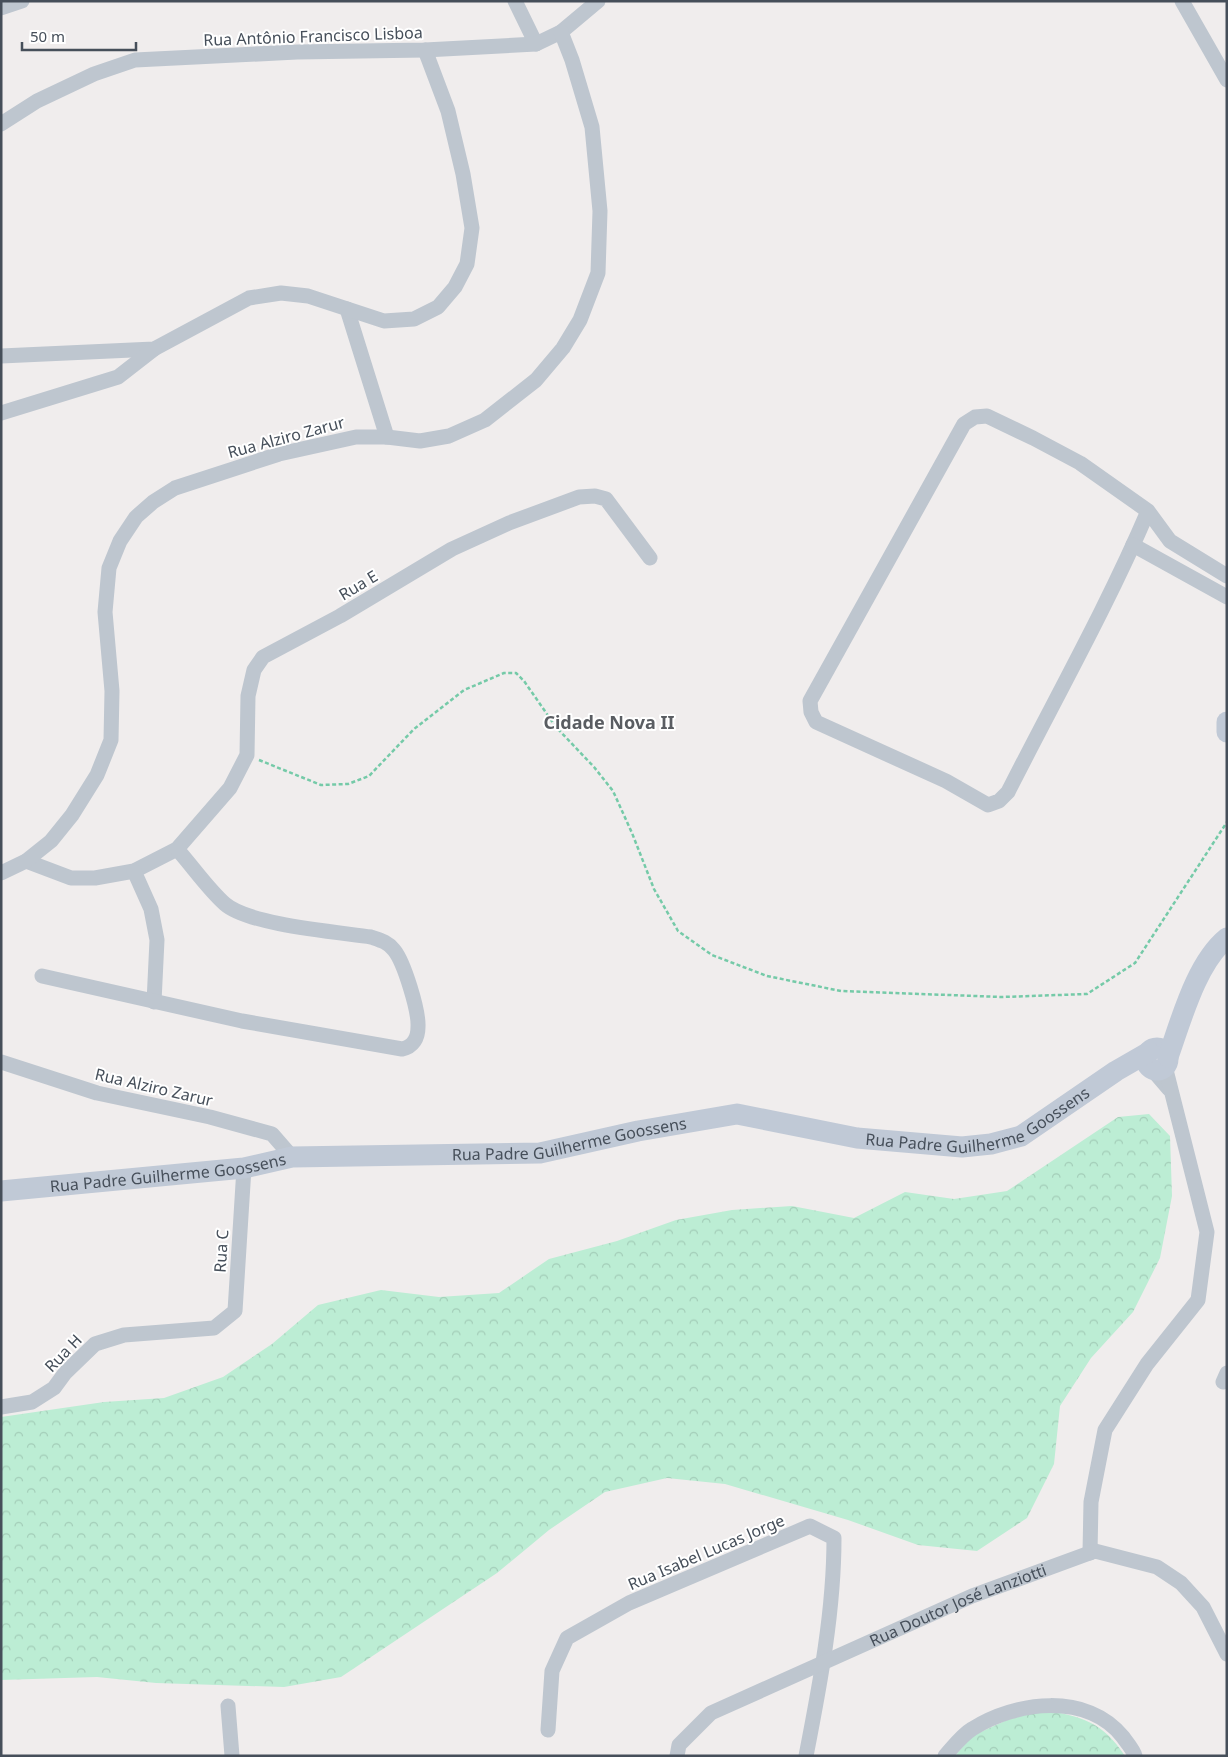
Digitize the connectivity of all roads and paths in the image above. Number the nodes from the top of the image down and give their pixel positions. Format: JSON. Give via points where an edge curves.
{"nodes":[{"id":1,"x":22,"y":1,"type":"edge"},
{"id":2,"x":515,"y":1,"type":"edge"},
{"id":3,"x":598,"y":1,"type":"edge"},
{"id":4,"x":1182,"y":1,"type":"edge"},
{"id":5,"x":1,"y":8,"type":"edge"},
{"id":6,"x":561,"y":32,"type":"junction"},
{"id":7,"x":536,"y":44,"type":"junction"},
{"id":8,"x":425,"y":50,"type":"junction"},
{"id":9,"x":1227,"y":80,"type":"edge"},
{"id":10,"x":1,"y":124,"type":"edge"},
{"id":11,"x":347,"y":309,"type":"junction"},
{"id":12,"x":154,"y":349,"type":"junction"},
{"id":13,"x":1,"y":356,"type":"edge"},
{"id":14,"x":1,"y":413,"type":"edge"},
{"id":15,"x":386,"y":437,"type":"junction"},
{"id":16,"x":1148,"y":511,"type":"junction"},
{"id":17,"x":1133,"y":544,"type":"junction"},
{"id":18,"x":650,"y":558,"type":"dead end"},
{"id":19,"x":1227,"y":576,"type":"edge"},
{"id":20,"x":1227,"y":597,"type":"edge"},
{"id":21,"x":1227,"y":722,"type":"edge"},
{"id":22,"x":1227,"y":732,"type":"edge"},
{"id":23,"x":246,"y":755,"type":"junction"},
{"id":24,"x":1227,"y":822,"type":"edge"},
{"id":25,"x":177,"y":849,"type":"junction"},
{"id":26,"x":26,"y":861,"type":"junction"},
{"id":27,"x":134,"y":871,"type":"junction"},
{"id":28,"x":1,"y":873,"type":"edge"},
{"id":29,"x":1227,"y":938,"type":"edge"},
{"id":30,"x":42,"y":976,"type":"dead end"},
{"id":31,"x":154,"y":1002,"type":"junction"},
{"id":32,"x":1156,"y":1060,"type":"junction"},
{"id":33,"x":1,"y":1062,"type":"edge"},
{"id":34,"x":292,"y":1157,"type":"junction"},
{"id":35,"x":244,"y":1168,"type":"junction"},
{"id":36,"x":1,"y":1191,"type":"edge"},
{"id":37,"x":214,"y":1328,"type":"joint"},
{"id":38,"x":1,"y":1406,"type":"edge"},
{"id":39,"x":1090,"y":1553,"type":"junction"},
{"id":40,"x":1227,"y":1654,"type":"edge"},
{"id":41,"x":824,"y":1662,"type":"junction"},
{"id":42,"x":228,"y":1706,"type":"dead end"},
{"id":43,"x":548,"y":1730,"type":"dead end"},
{"id":44,"x":232,"y":1756,"type":"edge"},
{"id":45,"x":676,"y":1756,"type":"edge"},
{"id":46,"x":806,"y":1756,"type":"edge"},
{"id":47,"x":945,"y":1756,"type":"edge"},
{"id":48,"x":1135,"y":1756,"type":"edge"}],
"edges":[{"from":1,"to":5,"type":"street"},
{"from":2,"to":7,"type":"street"},
{"from":3,"to":6,"type":"street","name":"Rua Antônio Francisco Lisboa"},
{"from":4,"to":9,"type":"street"},
{"from":6,"to":7,"type":"street","name":"Rua Antônio Francisco Lisboa"},
{"from":6,"to":15,"type":"street","name":"Rua Alziro Zarur","via":[[592,127],[600,211],[598,273],[580,320],[563,348],[536,380],[484,420],[449,436],[420,441]]},
{"from":7,"to":8,"type":"street","name":"Rua Antônio Francisco Lisboa"},
{"from":8,"to":10,"type":"street","name":"Rua Antônio Francisco Lisboa","via":[[135,60],[94,74],[45,97]]},
{"from":8,"to":11,"type":"street","via":[[448,111],[463,174],[472,228],[468,264],[438,307],[414,319],[384,321]]},
{"from":11,"to":12,"type":"street","via":[[308,296],[281,293],[249,298]]},
{"from":11,"to":15,"type":"street"},
{"from":12,"to":13,"type":"street"},
{"from":12,"to":14,"type":"street","via":[[118,377]]},
{"from":15,"to":26,"type":"street","name":"Rua Alziro Zarur","via":[[356,437],[279,454],[175,488],[136,517],[120,541],[109,568],[105,612],[112,691],[111,740],[97,775],[72,816],[51,841]]},
{"from":16,"to":17,"type":"street"},
{"from":16,"to":17,"type":"street","via":[[1080,464],[1033,438],[987,416],[975,417],[964,424],[810,701],[816,722],[937,777],[988,806],[999,801],[1008,792]]},
{"from":16,"to":19,"type":"street","via":[[1170,541]]},
{"from":17,"to":20,"type":"street"},
{"from":18,"to":23,"type":"street","name":"Rua E","via":[[606,499],[595,496],[579,497],[509,522],[452,549],[340,616],[263,657],[254,670],[248,696]]},
{"from":21,"to":22,"type":"street"},
{"from":23,"to":24,"type":"path","via":[[321,785],[348,784],[369,776],[414,729],[464,690],[504,673],[516,673],[556,727],[613,791],[654,889],[678,931],[712,955],[767,976],[841,991],[1002,997],[1087,994],[1135,963]]},
{"from":23,"to":25,"type":"street","name":"Rua E","via":[[230,788]]},
{"from":25,"to":27,"type":"street"},
{"from":25,"to":31,"type":"street","via":[[225,904],[237,912],[384,941],[404,964],[418,1026],[415,1041],[402,1050]]},
{"from":26,"to":27,"type":"street","via":[[71,878],[96,878]]},
{"from":26,"to":28,"type":"street","name":"Rua Alziro Zarur"},
{"from":27,"to":31,"type":"street","via":[[151,909],[157,940]]},
{"from":29,"to":32,"type":"street","via":[[1204,968],[1184,1012]]},
{"from":30,"to":31,"type":"street"},
{"from":32,"to":34,"type":"street","name":"Rua Padre Guilherme Goossens","via":[[1116,1071],[1021,1136],[991,1144],[962,1147],[856,1138],[737,1114],[638,1131],[540,1153]]},
{"from":32,"to":39,"type":"street","via":[[1171,1092],[1207,1232],[1198,1300],[1147,1364],[1105,1430],[1091,1502]]},
{"from":33,"to":34,"type":"street","name":"Rua Alziro Zarur","via":[[97,1093],[272,1134]]},
{"from":34,"to":35,"type":"street","name":"Rua Padre Guilherme Goossens"},
{"from":35,"to":36,"type":"street","name":"Rua Padre Guilherme Goossens"},
{"from":35,"to":37,"type":"street","name":"Rua C","via":[[235,1311]]},
{"from":37,"to":38,"type":"street","name":"Rua H","via":[[124,1335],[95,1344],[54,1388],[32,1402]]},
{"from":39,"to":40,"type":"street","name":"Rua Doutor José Lanziotti","via":[[1095,1551],[1157,1567],[1181,1583],[1203,1607]]},
{"from":39,"to":41,"type":"street","name":"Rua Doutor José Lanziotti","via":[[972,1596]]},
{"from":41,"to":43,"type":"street","name":"Rua Isabel Lucas Jorge","via":[[834,1538],[810,1526],[629,1603],[568,1638],[552,1671]]},
{"from":41,"to":45,"type":"street","name":"Rua Doutor José Lanziotti","via":[[712,1713],[679,1745]]},
{"from":41,"to":46,"type":"street"},
{"from":42,"to":44,"type":"street"},
{"from":47,"to":48,"type":"street","via":[[971,1729],[1003,1715],[1044,1706],[1073,1706],[1098,1714],[1117,1730]]}]}
